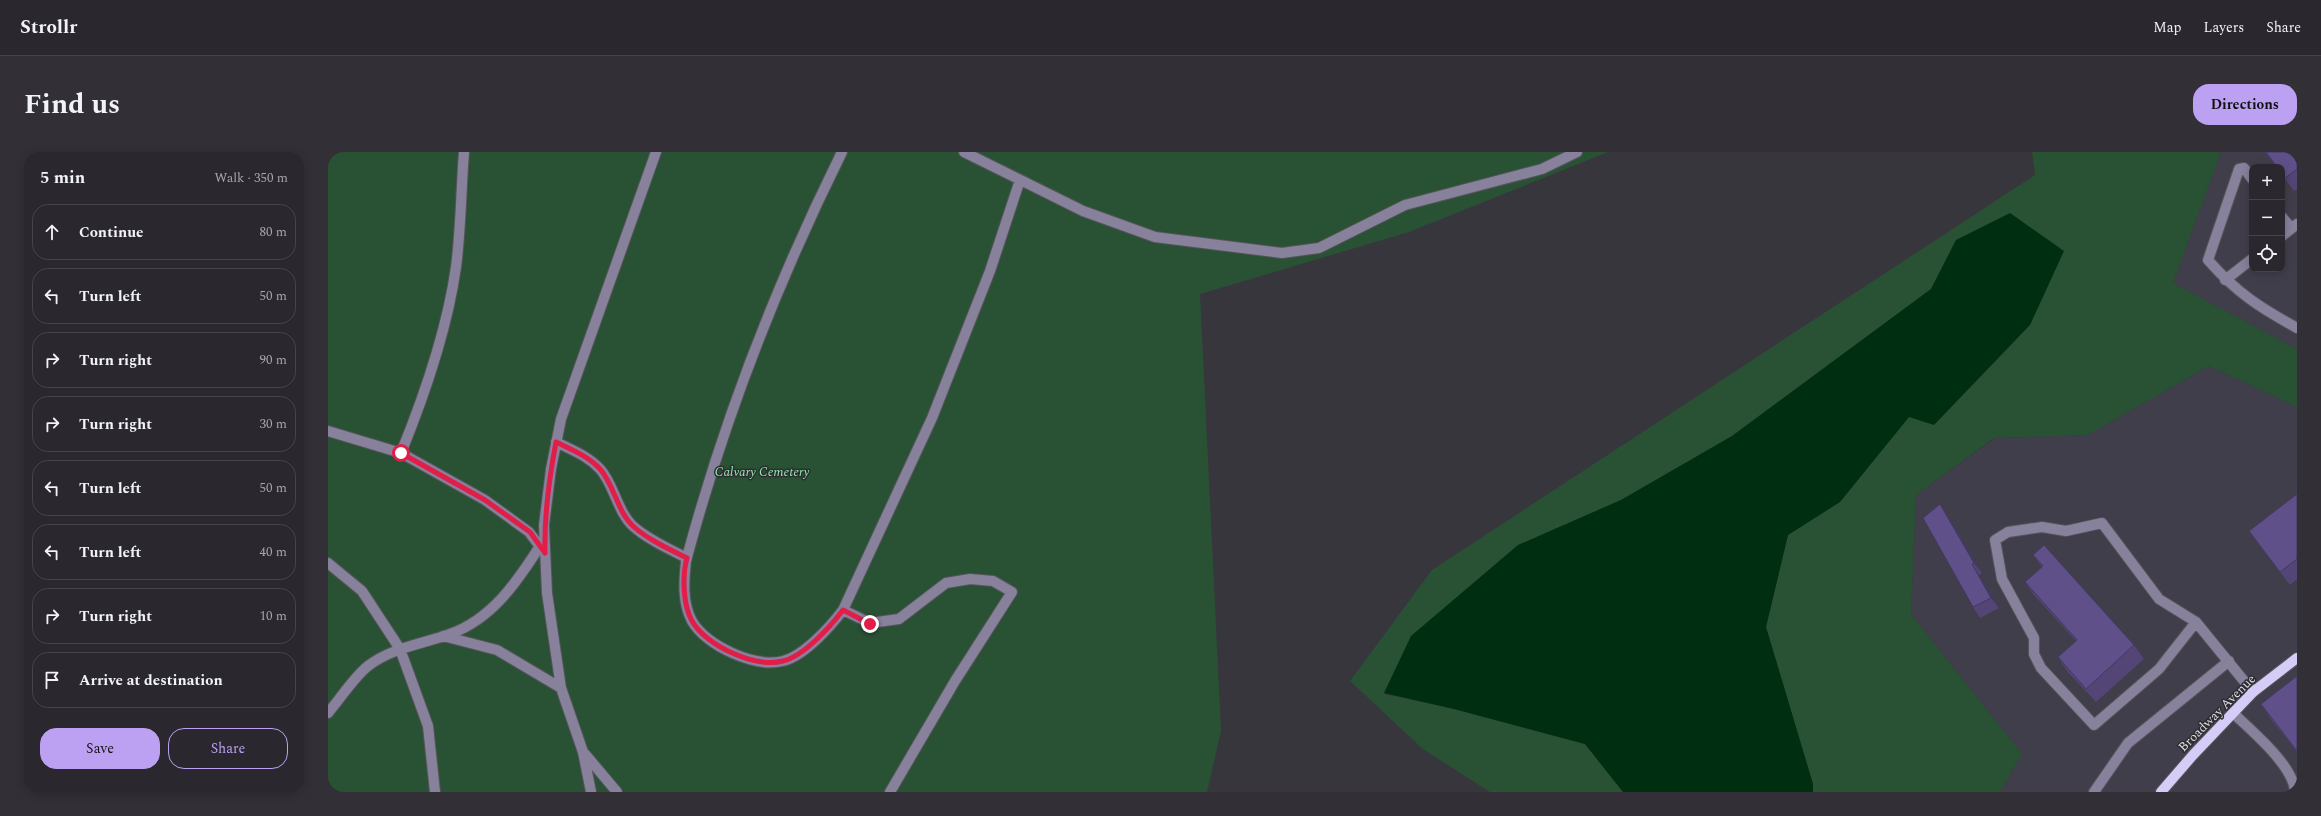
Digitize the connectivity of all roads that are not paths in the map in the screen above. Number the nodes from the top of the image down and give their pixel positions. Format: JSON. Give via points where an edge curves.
{"nodes":[{"id":1,"x":464,"y":152,"type":"edge"},
{"id":2,"x":656,"y":152,"type":"edge"},
{"id":3,"x":842,"y":152,"type":"edge"},
{"id":4,"x":964,"y":152,"type":"edge"},
{"id":5,"x":1577,"y":152,"type":"edge"},
{"id":6,"x":2249,"y":175,"type":"edge"},
{"id":7,"x":1020,"y":180,"type":"junction"},
{"id":8,"x":2285,"y":219,"type":"edge"},
{"id":9,"x":2296,"y":225,"type":"edge"},
{"id":10,"x":2285,"y":234,"type":"edge"},
{"id":11,"x":2249,"y":261,"type":"edge"},
{"id":12,"x":2225,"y":280,"type":"junction"},
{"id":13,"x":2297,"y":328,"type":"edge"},
{"id":14,"x":328,"y":431,"type":"edge"},
{"id":15,"x":556,"y":442,"type":"junction"},
{"id":16,"x":401,"y":453,"type":"junction"},
{"id":17,"x":543,"y":550,"type":"junction"},
{"id":18,"x":687,"y":558,"type":"junction"},
{"id":19,"x":328,"y":563,"type":"edge"},
{"id":20,"x":843,"y":610,"type":"junction"},
{"id":21,"x":2196,"y":622,"type":"junction"},
{"id":22,"x":443,"y":636,"type":"junction"},
{"id":23,"x":400,"y":649,"type":"junction"},
{"id":24,"x":2297,"y":658,"type":"edge"},
{"id":25,"x":2229,"y":661,"type":"junction"},
{"id":26,"x":561,"y":688,"type":"junction"},
{"id":27,"x":2254,"y":692,"type":"junction"},
{"id":28,"x":328,"y":713,"type":"edge"},
{"id":29,"x":2233,"y":713,"type":"junction"},
{"id":30,"x":583,"y":752,"type":"junction"},
{"id":31,"x":435,"y":792,"type":"edge"},
{"id":32,"x":591,"y":792,"type":"edge"},
{"id":33,"x":617,"y":792,"type":"edge"},
{"id":34,"x":890,"y":792,"type":"edge"},
{"id":35,"x":2094,"y":792,"type":"edge"},
{"id":36,"x":2161,"y":792,"type":"edge"},
{"id":37,"x":2295,"y":792,"type":"edge"}],
"edges":[{"from":1,"to":16,"type":"lane","via":[[456,267],[442,337],[421,406]]},
{"from":2,"to":15,"type":"lane","via":[[563,412]]},
{"from":3,"to":18,"type":"lane","via":[[809,220],[738,394]]},
{"from":4,"to":7,"type":"lane"},
{"from":5,"to":7,"type":"lane","via":[[1542,169],[1405,205],[1319,248],[1282,253],[1155,237],[1083,211]]},
{"from":6,"to":12,"type":"lane","via":[[2244,168],[2239,169],[2208,260]]},
{"from":7,"to":20,"type":"lane","via":[[990,271],[932,418]]},
{"from":8,"to":9,"type":"lane"},
{"from":9,"to":10,"type":"lane"},
{"from":11,"to":12,"type":"lane"},
{"from":12,"to":13,"type":"lane","via":[[2257,306]]},
{"from":14,"to":16,"type":"lane"},
{"from":15,"to":17,"type":"lane"},
{"from":15,"to":18,"type":"lane","via":[[587,457],[602,470],[633,526]]},
{"from":16,"to":17,"type":"lane","via":[[485,500],[530,532]]},
{"from":17,"to":22,"type":"lane","via":[[487,613],[471,625]]},
{"from":17,"to":26,"type":"lane"},
{"from":18,"to":20,"type":"lane","via":[[684,590],[692,621],[716,645],[741,657],[762,662],[783,661],[808,646],[830,628]]},
{"from":19,"to":23,"type":"lane","via":[[362,591]]},
{"from":20,"to":34,"type":"lane","via":[[870,624],[899,619],[946,583],[970,579],[993,581],[1012,592],[955,681]]},
{"from":21,"to":21,"type":"lane","via":[[2159,668],[2094,724],[2041,668],[2034,654],[2034,638],[2002,579],[1995,540],[2008,532],[2042,527],[2066,531],[2102,523],[2159,599]]},
{"from":21,"to":25,"type":"lane"},
{"from":22,"to":23,"type":"lane"},
{"from":22,"to":26,"type":"lane","via":[[497,650]]},
{"from":23,"to":28,"type":"lane","via":[[368,666]]},
{"from":23,"to":31,"type":"lane","via":[[428,726]]},
{"from":24,"to":27,"type":"main road","name":"Broadway Avenue"},
{"from":25,"to":27,"type":"lane"},
{"from":25,"to":35,"type":"lane","via":[[2128,743]]},
{"from":26,"to":30,"type":"lane"},
{"from":27,"to":29,"type":"main road","name":"Broadway Avenue"},
{"from":29,"to":36,"type":"main road","name":"Broadway Avenue","via":[[2192,754]]},
{"from":29,"to":37,"type":"lane","via":[[2274,754],[2295,782]]},
{"from":30,"to":32,"type":"lane"},
{"from":30,"to":33,"type":"lane"}]}
